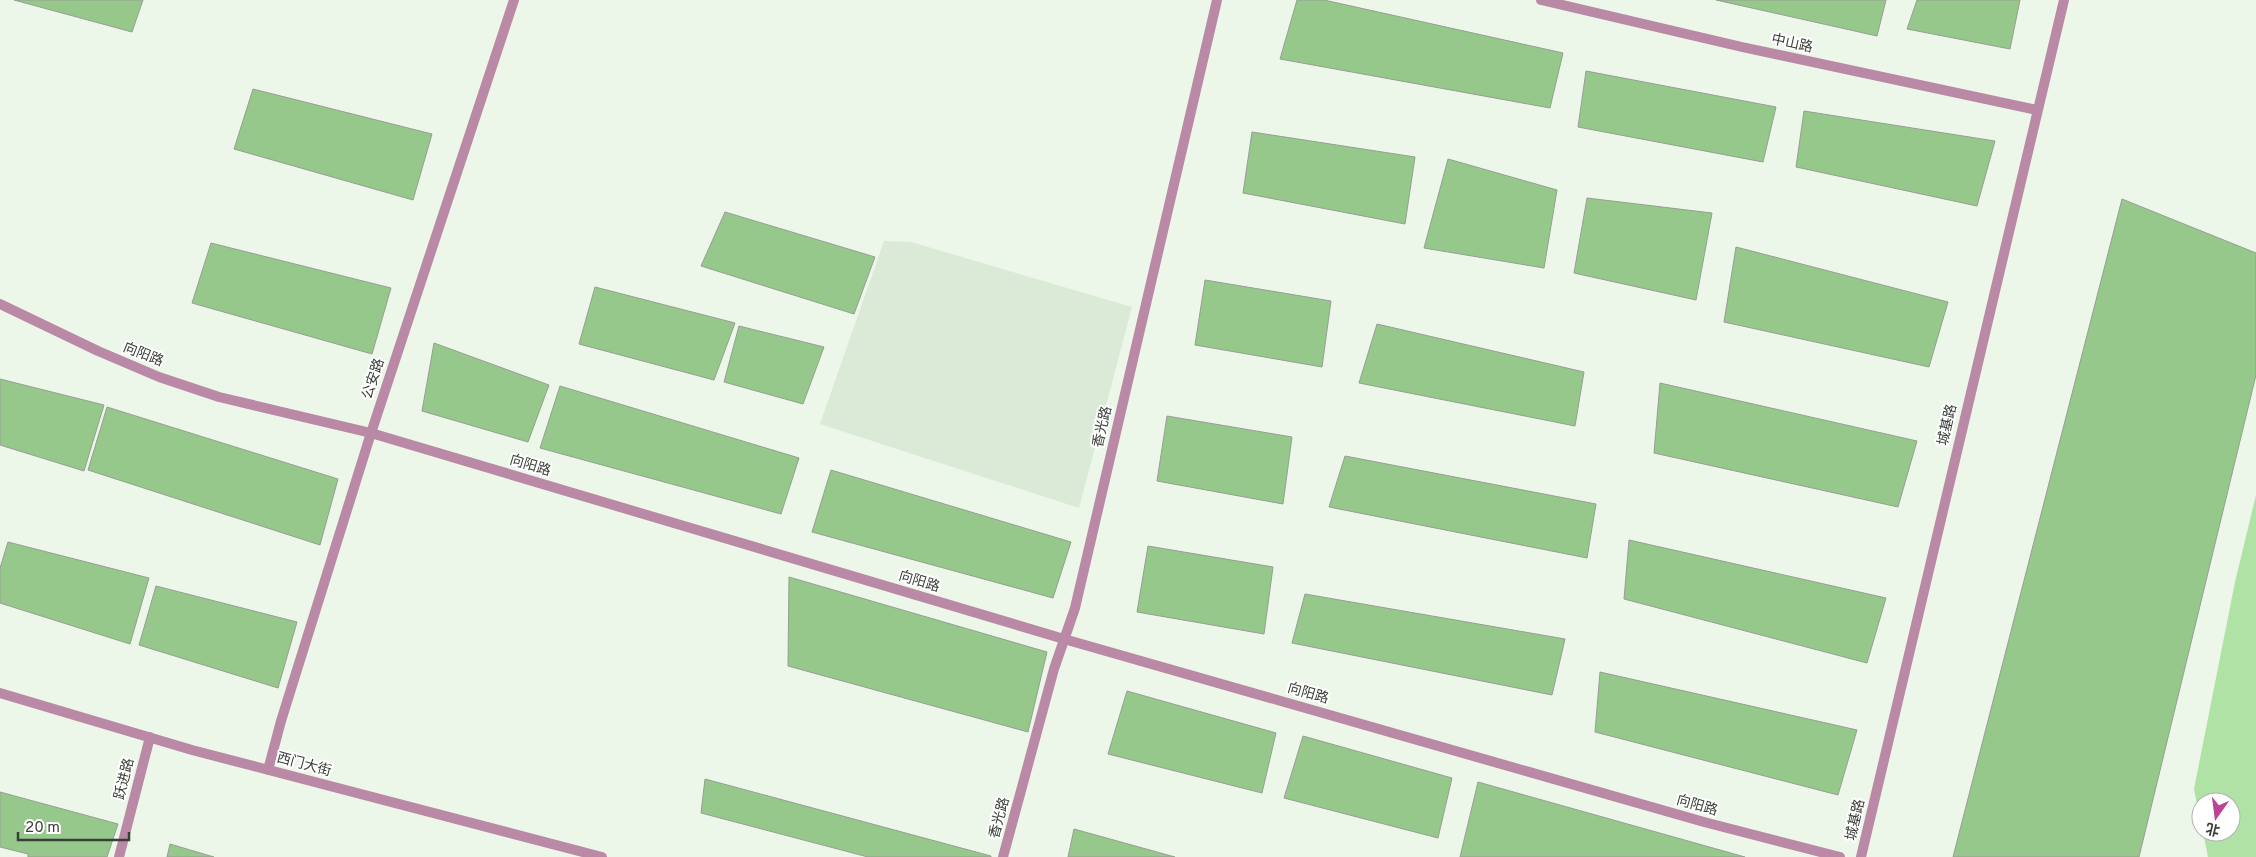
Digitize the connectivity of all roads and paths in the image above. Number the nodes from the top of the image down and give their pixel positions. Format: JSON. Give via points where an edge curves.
{"nodes":[{"id":1,"x":514,"y":0,"type":"edge"},
{"id":2,"x":1216,"y":0,"type":"edge"},
{"id":3,"x":1542,"y":0,"type":"edge"},
{"id":4,"x":2064,"y":0,"type":"edge"},
{"id":5,"x":2037,"y":110,"type":"junction"},
{"id":6,"x":0,"y":304,"type":"edge"},
{"id":7,"x":371,"y":433,"type":"junction"},
{"id":8,"x":1064,"y":639,"type":"junction"},
{"id":9,"x":0,"y":693,"type":"edge"},
{"id":10,"x":150,"y":737,"type":"junction"},
{"id":11,"x":268,"y":770,"type":"junction"},
{"id":12,"x":119,"y":857,"type":"edge"},
{"id":13,"x":602,"y":857,"type":"edge"},
{"id":14,"x":1003,"y":857,"type":"edge"},
{"id":15,"x":1840,"y":857,"type":"edge"},
{"id":16,"x":1861,"y":857,"type":"edge"}],
"edges":[{"from":1,"to":7,"type":"street","name":"公安路"},
{"from":2,"to":8,"type":"street","name":"香光路","via":[[1075,608]]},
{"from":3,"to":5,"type":"street","name":"中山路"},
{"from":4,"to":5,"type":"street","name":"城基路"},
{"from":5,"to":16,"type":"street","name":"城基路"},
{"from":6,"to":7,"type":"street","name":"向阳路","via":[[159,377],[219,397]]},
{"from":7,"to":8,"type":"street","name":"向阳路"},
{"from":7,"to":11,"type":"street","name":"公安路"},
{"from":8,"to":14,"type":"street","name":"香光路"},
{"from":8,"to":15,"type":"street","name":"向阳路","via":[[1704,822]]},
{"from":9,"to":10,"type":"street","name":"西门大街"},
{"from":10,"to":11,"type":"street","name":"西门大街"},
{"from":10,"to":12,"type":"street","name":"跃进路"},
{"from":11,"to":13,"type":"street","name":"西门大街"}]}
